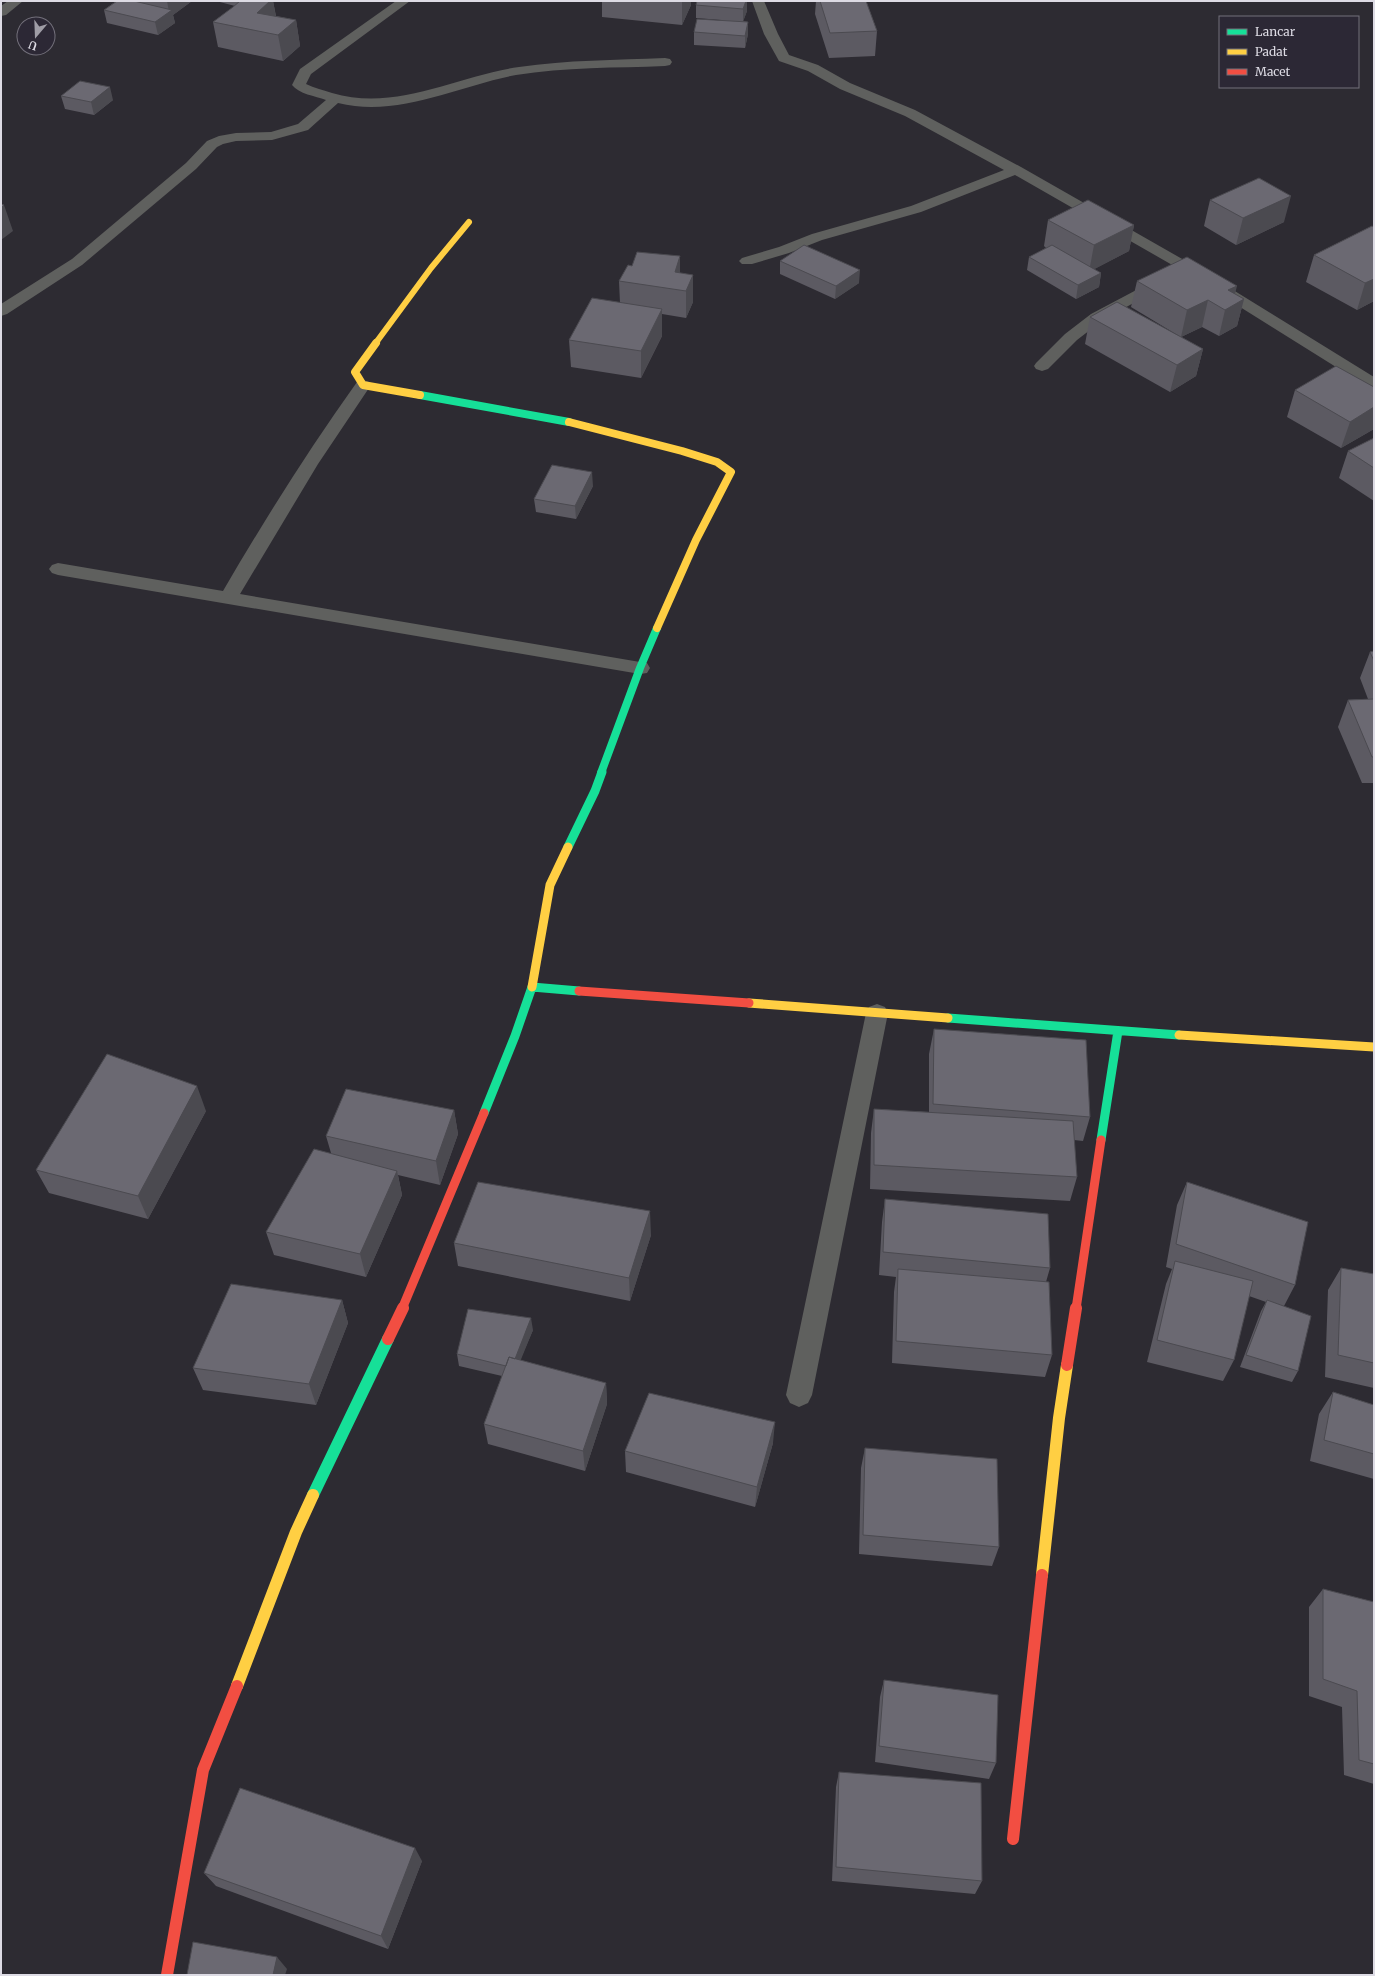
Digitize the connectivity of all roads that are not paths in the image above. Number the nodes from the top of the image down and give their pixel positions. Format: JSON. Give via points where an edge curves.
{"nodes":[{"id":1,"x":17,"y":1,"type":"edge"},
{"id":2,"x":404,"y":1,"type":"edge"},
{"id":3,"x":758,"y":1,"type":"edge"},
{"id":4,"x":1,"y":12,"type":"edge"},
{"id":5,"x":666,"y":62,"type":"dead end"},
{"id":6,"x":335,"y":98,"type":"junction"},
{"id":7,"x":1016,"y":170,"type":"junction"},
{"id":8,"x":470,"y":222,"type":"dead end"},
{"id":9,"x":747,"y":261,"type":"dead end"},
{"id":10,"x":1186,"y":267,"type":"junction"},
{"id":11,"x":1,"y":311,"type":"edge"},
{"id":12,"x":1042,"y":366,"type":"dead end"},
{"id":13,"x":1374,"y":384,"type":"edge"},
{"id":14,"x":363,"y":385,"type":"junction"},
{"id":15,"x":58,"y":569,"type":"dead end"},
{"id":16,"x":228,"y":599,"type":"junction"},
{"id":17,"x":640,"y":668,"type":"junction"},
{"id":18,"x":532,"y":987,"type":"junction"},
{"id":19,"x":877,"y":1013,"type":"junction"},
{"id":20,"x":1118,"y":1031,"type":"junction"},
{"id":21,"x":1374,"y":1047,"type":"edge"},
{"id":22,"x":800,"y":1395,"type":"dead end"},
{"id":23,"x":1013,"y":1839,"type":"dead end"},
{"id":24,"x":167,"y":1975,"type":"edge"}],
"edges":[{"from":1,"to":4,"type":"street"},
{"from":2,"to":6,"type":"street","via":[[305,72],[299,85]]},
{"from":3,"to":7,"type":"street","via":[[784,58],[813,68],[845,86],[910,113]]},
{"from":5,"to":6,"type":"street","via":[[561,66],[516,72],[382,104]]},
{"from":6,"to":11,"type":"street","via":[[303,127],[272,136],[236,137],[212,144],[191,166],[77,262]]},
{"from":7,"to":9,"type":"street","via":[[916,209],[817,237]]},
{"from":7,"to":10,"type":"street"},
{"from":8,"to":14,"type":"street","via":[[431,268],[355,372]]},
{"from":10,"to":12,"type":"street","via":[[1097,317],[1071,337]]},
{"from":10,"to":13,"type":"street"},
{"from":14,"to":16,"type":"street","via":[[272,521]]},
{"from":14,"to":17,"type":"street","via":[[560,420],[717,462],[731,472],[696,540]]},
{"from":15,"to":16,"type":"street"},
{"from":16,"to":17,"type":"street"},
{"from":17,"to":18,"type":"street","via":[[595,791],[550,885]]},
{"from":18,"to":19,"type":"street"},
{"from":18,"to":24,"type":"street","via":[[515,1036],[414,1284],[296,1532],[203,1770]]},
{"from":19,"to":20,"type":"street"},
{"from":19,"to":22,"type":"street"},
{"from":20,"to":21,"type":"street"},
{"from":20,"to":23,"type":"street","via":[[1058,1418]]}]}
